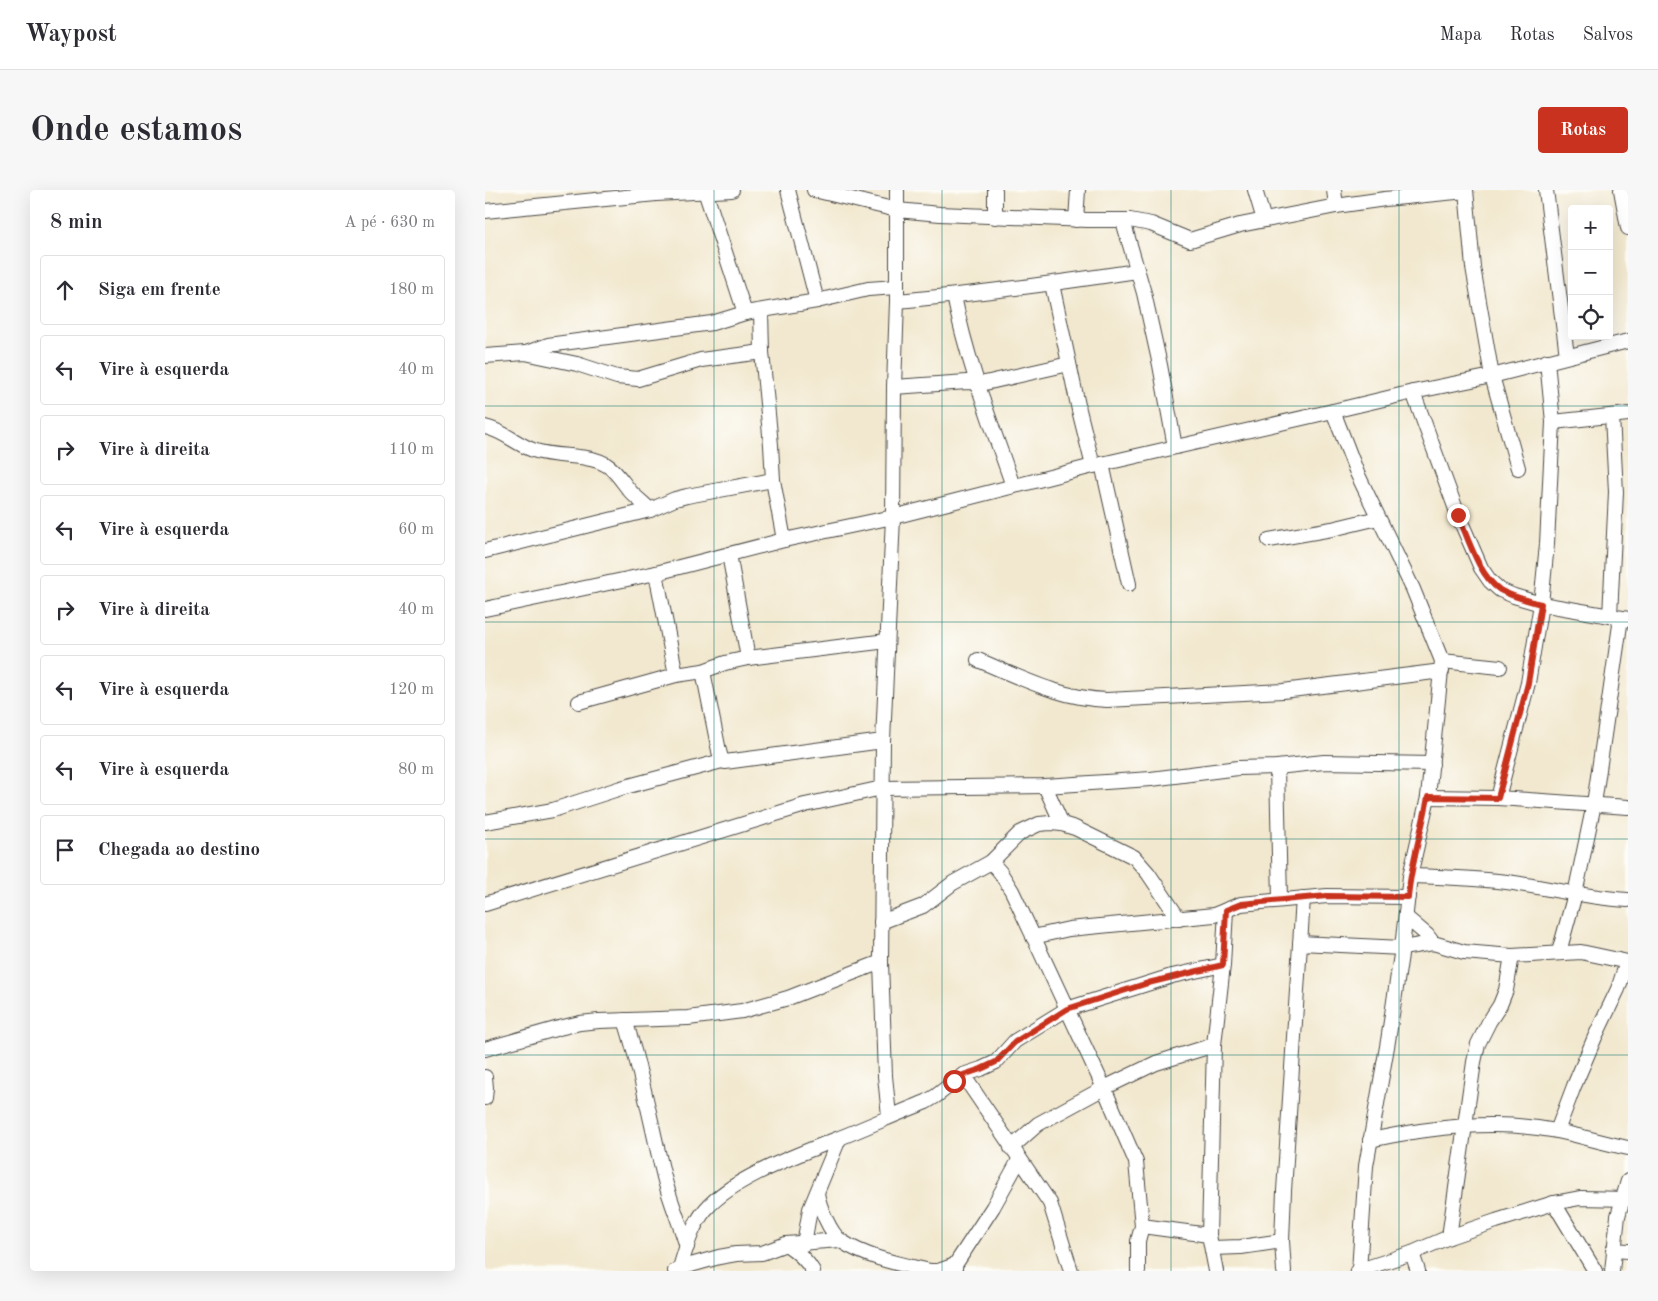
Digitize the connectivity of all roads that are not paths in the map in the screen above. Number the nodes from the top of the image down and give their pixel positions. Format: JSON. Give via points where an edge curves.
{"nodes":[{"id":1,"x":732,"y":190,"type":"edge"},
{"id":2,"x":788,"y":190,"type":"edge"},
{"id":3,"x":814,"y":190,"type":"edge"},
{"id":4,"x":897,"y":190,"type":"edge"},
{"id":5,"x":995,"y":190,"type":"edge"},
{"id":6,"x":1078,"y":190,"type":"edge"},
{"id":7,"x":1255,"y":190,"type":"edge"},
{"id":8,"x":1334,"y":190,"type":"edge"},
{"id":9,"x":1466,"y":190,"type":"edge"},
{"id":10,"x":1546,"y":190,"type":"edge"},
{"id":11,"x":1621,"y":190,"type":"edge"},
{"id":12,"x":705,"y":191,"type":"edge"},
{"id":13,"x":1337,"y":206,"type":"junction"},
{"id":14,"x":897,"y":210,"type":"junction"},
{"id":15,"x":485,"y":211,"type":"edge"},
{"id":16,"x":995,"y":217,"type":"junction"},
{"id":17,"x":1076,"y":220,"type":"junction"},
{"id":18,"x":1264,"y":220,"type":"junction"},
{"id":19,"x":1123,"y":221,"type":"junction"},
{"id":20,"x":1628,"y":228,"type":"edge"},
{"id":21,"x":1137,"y":271,"type":"junction"},
{"id":22,"x":1052,"y":284,"type":"junction"},
{"id":23,"x":896,"y":287,"type":"junction"},
{"id":24,"x":954,"y":296,"type":"junction"},
{"id":25,"x":817,"y":301,"type":"junction"},
{"id":26,"x":897,"y":301,"type":"junction"},
{"id":27,"x":761,"y":311,"type":"junction"},
{"id":28,"x":745,"y":314,"type":"junction"},
{"id":29,"x":1628,"y":341,"type":"edge"},
{"id":30,"x":762,"y":352,"type":"junction"},
{"id":31,"x":525,"y":353,"type":"junction"},
{"id":32,"x":485,"y":356,"type":"edge"},
{"id":33,"x":1567,"y":356,"type":"junction"},
{"id":34,"x":1547,"y":361,"type":"junction"},
{"id":35,"x":1069,"y":364,"type":"junction"},
{"id":36,"x":1492,"y":376,"type":"junction"},
{"id":37,"x":976,"y":382,"type":"junction"},
{"id":38,"x":894,"y":387,"type":"junction"},
{"id":39,"x":1413,"y":392,"type":"junction"},
{"id":40,"x":1333,"y":412,"type":"junction"},
{"id":41,"x":1628,"y":414,"type":"edge"},
{"id":42,"x":1612,"y":416,"type":"junction"},
{"id":43,"x":1553,"y":422,"type":"junction"},
{"id":44,"x":485,"y":427,"type":"edge"},
{"id":45,"x":1175,"y":446,"type":"junction"},
{"id":46,"x":1098,"y":465,"type":"junction"},
{"id":47,"x":1518,"y":468,"type":"dead end"},
{"id":48,"x":773,"y":480,"type":"junction"},
{"id":49,"x":1013,"y":486,"type":"junction"},
{"id":50,"x":650,"y":510,"type":"junction"},
{"id":51,"x":893,"y":517,"type":"junction"},
{"id":52,"x":1377,"y":518,"type":"junction"},
{"id":53,"x":784,"y":540,"type":"junction"},
{"id":54,"x":1269,"y":540,"type":"dead end"},
{"id":55,"x":485,"y":551,"type":"edge"},
{"id":56,"x":729,"y":554,"type":"junction"},
{"id":57,"x":656,"y":573,"type":"junction"},
{"id":58,"x":1129,"y":584,"type":"dead end"},
{"id":59,"x":1541,"y":604,"type":"junction"},
{"id":60,"x":485,"y":609,"type":"edge"},
{"id":61,"x":1620,"y":617,"type":"edge"},
{"id":62,"x":887,"y":641,"type":"junction"},
{"id":63,"x":748,"y":658,"type":"junction"},
{"id":64,"x":978,"y":660,"type":"dead end"},
{"id":65,"x":1442,"y":666,"type":"junction"},
{"id":66,"x":1500,"y":667,"type":"dead end"},
{"id":67,"x":703,"y":670,"type":"junction"},
{"id":68,"x":676,"y":676,"type":"junction"},
{"id":69,"x":579,"y":702,"type":"dead end"},
{"id":70,"x":883,"y":740,"type":"junction"},
{"id":71,"x":723,"y":761,"type":"junction"},
{"id":72,"x":1432,"y":764,"type":"junction"},
{"id":73,"x":1277,"y":767,"type":"junction"},
{"id":74,"x":1045,"y":786,"type":"junction"},
{"id":75,"x":882,"y":788,"type":"junction"},
{"id":76,"x":1428,"y":797,"type":"junction"},
{"id":77,"x":1498,"y":798,"type":"junction"},
{"id":78,"x":1593,"y":804,"type":"junction"},
{"id":79,"x":1628,"y":807,"type":"edge"},
{"id":80,"x":485,"y":822,"type":"edge"},
{"id":81,"x":1062,"y":824,"type":"junction"},
{"id":82,"x":991,"y":862,"type":"junction"},
{"id":83,"x":1410,"y":876,"type":"junction"},
{"id":84,"x":1575,"y":894,"type":"junction"},
{"id":85,"x":1408,"y":897,"type":"junction"},
{"id":86,"x":1303,"y":898,"type":"junction"},
{"id":87,"x":1280,"y":900,"type":"junction"},
{"id":88,"x":1628,"y":900,"type":"edge"},
{"id":89,"x":485,"y":904,"type":"edge"},
{"id":90,"x":1226,"y":910,"type":"junction"},
{"id":91,"x":1407,"y":918,"type":"junction"},
{"id":92,"x":1179,"y":919,"type":"junction"},
{"id":93,"x":881,"y":922,"type":"junction"},
{"id":94,"x":1033,"y":937,"type":"junction"},
{"id":95,"x":1300,"y":942,"type":"junction"},
{"id":96,"x":1433,"y":942,"type":"junction"},
{"id":97,"x":1402,"y":948,"type":"junction"},
{"id":98,"x":1559,"y":952,"type":"junction"},
{"id":99,"x":1512,"y":956,"type":"junction"},
{"id":100,"x":881,"y":962,"type":"junction"},
{"id":101,"x":1628,"y":962,"type":"edge"},
{"id":102,"x":1223,"y":965,"type":"junction"},
{"id":103,"x":1067,"y":1009,"type":"junction"},
{"id":104,"x":625,"y":1020,"type":"junction"},
{"id":105,"x":1214,"y":1045,"type":"junction"},
{"id":106,"x":485,"y":1049,"type":"edge"},
{"id":107,"x":963,"y":1075,"type":"junction"},
{"id":108,"x":485,"y":1077,"type":"edge"},
{"id":109,"x":1104,"y":1088,"type":"junction"},
{"id":110,"x":485,"y":1098,"type":"edge"},
{"id":111,"x":889,"y":1116,"type":"junction"},
{"id":112,"x":1463,"y":1126,"type":"junction"},
{"id":113,"x":1557,"y":1131,"type":"junction"},
{"id":114,"x":839,"y":1138,"type":"junction"},
{"id":115,"x":1370,"y":1140,"type":"junction"},
{"id":116,"x":1011,"y":1148,"type":"junction"},
{"id":117,"x":1628,"y":1148,"type":"edge"},
{"id":118,"x":1019,"y":1160,"type":"junction"},
{"id":119,"x":1628,"y":1180,"type":"edge"},
{"id":120,"x":817,"y":1193,"type":"junction"},
{"id":121,"x":1625,"y":1199,"type":"edge"},
{"id":122,"x":1554,"y":1203,"type":"junction"},
{"id":123,"x":1142,"y":1226,"type":"junction"},
{"id":124,"x":1449,"y":1238,"type":"junction"},
{"id":125,"x":839,"y":1240,"type":"junction"},
{"id":126,"x":1282,"y":1241,"type":"junction"},
{"id":127,"x":1210,"y":1242,"type":"junction"},
{"id":128,"x":786,"y":1244,"type":"junction"},
{"id":129,"x":804,"y":1244,"type":"junction"},
{"id":130,"x":687,"y":1247,"type":"junction"},
{"id":131,"x":1613,"y":1250,"type":"junction"},
{"id":132,"x":1628,"y":1251,"type":"edge"},
{"id":133,"x":1412,"y":1253,"type":"junction"},
{"id":134,"x":955,"y":1268,"type":"edge"},
{"id":135,"x":677,"y":1270,"type":"edge"},
{"id":136,"x":813,"y":1271,"type":"edge"},
{"id":137,"x":1071,"y":1271,"type":"edge"},
{"id":138,"x":1139,"y":1271,"type":"edge"},
{"id":139,"x":1216,"y":1271,"type":"edge"},
{"id":140,"x":1284,"y":1271,"type":"edge"},
{"id":141,"x":1358,"y":1271,"type":"edge"},
{"id":142,"x":1418,"y":1271,"type":"edge"},
{"id":143,"x":1595,"y":1271,"type":"edge"},
{"id":144,"x":1612,"y":1271,"type":"edge"}],
"edges":[{"from":1,"to":12,"type":"street"},
{"from":2,"to":25,"type":"street"},
{"from":3,"to":14,"type":"street"},
{"from":4,"to":14,"type":"street"},
{"from":5,"to":16,"type":"street"},
{"from":6,"to":17,"type":"street"},
{"from":7,"to":18,"type":"street"},
{"from":8,"to":13,"type":"street"},
{"from":9,"to":13,"type":"street"},
{"from":9,"to":36,"type":"street","via":[[1473,267]]},
{"from":10,"to":33,"type":"street"},
{"from":11,"to":20,"type":"street"},
{"from":12,"to":15,"type":"street"},
{"from":12,"to":28,"type":"street"},
{"from":13,"to":18,"type":"street"},
{"from":14,"to":16,"type":"street"},
{"from":14,"to":23,"type":"street"},
{"from":16,"to":17,"type":"street"},
{"from":17,"to":19,"type":"street"},
{"from":18,"to":19,"type":"street","via":[[1190,240],[1151,224]]},
{"from":19,"to":21,"type":"street"},
{"from":21,"to":22,"type":"street"},
{"from":21,"to":45,"type":"street","via":[[1160,365]]},
{"from":22,"to":24,"type":"street"},
{"from":22,"to":35,"type":"street"},
{"from":23,"to":25,"type":"street"},
{"from":23,"to":26,"type":"street"},
{"from":24,"to":26,"type":"street"},
{"from":24,"to":37,"type":"street"},
{"from":25,"to":27,"type":"street"},
{"from":26,"to":38,"type":"street"},
{"from":27,"to":28,"type":"street"},
{"from":27,"to":30,"type":"street"},
{"from":28,"to":31,"type":"street","via":[[712,324],[548,345]]},
{"from":29,"to":33,"type":"street"},
{"from":30,"to":31,"type":"street","via":[[701,360],[638,378],[617,377]]},
{"from":30,"to":48,"type":"street"},
{"from":31,"to":32,"type":"street"},
{"from":33,"to":34,"type":"street"},
{"from":34,"to":36,"type":"street"},
{"from":34,"to":43,"type":"street"},
{"from":35,"to":37,"type":"street","via":[[991,382]]},
{"from":35,"to":46,"type":"street"},
{"from":36,"to":39,"type":"street"},
{"from":36,"to":47,"type":"street"},
{"from":37,"to":38,"type":"street"},
{"from":37,"to":49,"type":"street"},
{"from":38,"to":51,"type":"street"},
{"from":39,"to":40,"type":"street"},
{"from":39,"to":59,"type":"street","via":[[1436,459],[1481,568],[1500,590]]},
{"from":40,"to":45,"type":"street"},
{"from":40,"to":52,"type":"street"},
{"from":41,"to":42,"type":"street"},
{"from":42,"to":43,"type":"street"},
{"from":42,"to":61,"type":"street"},
{"from":43,"to":59,"type":"street"},
{"from":44,"to":50,"type":"street","via":[[543,454],[588,458],[615,469]]},
{"from":45,"to":46,"type":"street"},
{"from":46,"to":49,"type":"street"},
{"from":46,"to":58,"type":"street"},
{"from":48,"to":50,"type":"street","via":[[687,496]]},
{"from":48,"to":53,"type":"street"},
{"from":49,"to":51,"type":"street"},
{"from":50,"to":55,"type":"street"},
{"from":51,"to":53,"type":"street"},
{"from":51,"to":62,"type":"street"},
{"from":52,"to":54,"type":"street"},
{"from":52,"to":65,"type":"street","via":[[1413,589]]},
{"from":53,"to":56,"type":"street"},
{"from":56,"to":57,"type":"street"},
{"from":56,"to":63,"type":"street"},
{"from":57,"to":60,"type":"street"},
{"from":57,"to":68,"type":"street"},
{"from":59,"to":61,"type":"street"},
{"from":59,"to":77,"type":"street","via":[[1528,683]]},
{"from":61,"to":78,"type":"street"},
{"from":62,"to":63,"type":"street"},
{"from":62,"to":70,"type":"street"},
{"from":63,"to":67,"type":"street"},
{"from":64,"to":65,"type":"street","via":[[1055,691],[1107,700],[1283,691]]},
{"from":65,"to":66,"type":"street"},
{"from":65,"to":72,"type":"street"},
{"from":67,"to":68,"type":"street"},
{"from":67,"to":71,"type":"street"},
{"from":68,"to":69,"type":"street"},
{"from":70,"to":71,"type":"street"},
{"from":70,"to":75,"type":"street"},
{"from":71,"to":80,"type":"street","via":[[553,810]]},
{"from":72,"to":73,"type":"street","via":[[1324,762]]},
{"from":72,"to":76,"type":"street"},
{"from":73,"to":74,"type":"street"},
{"from":73,"to":87,"type":"street"},
{"from":74,"to":75,"type":"street"},
{"from":74,"to":81,"type":"street"},
{"from":75,"to":89,"type":"street","via":[[805,805]]},
{"from":75,"to":93,"type":"street"},
{"from":76,"to":77,"type":"street"},
{"from":76,"to":83,"type":"street"},
{"from":77,"to":78,"type":"street"},
{"from":78,"to":79,"type":"street"},
{"from":78,"to":84,"type":"street"},
{"from":81,"to":82,"type":"street","via":[[1030,827],[1011,840]]},
{"from":81,"to":92,"type":"street","via":[[1134,857],[1148,872]]},
{"from":82,"to":93,"type":"street","via":[[953,883],[923,906]]},
{"from":82,"to":94,"type":"street","via":[[1012,891]]},
{"from":83,"to":84,"type":"street","via":[[1488,880]]},
{"from":83,"to":85,"type":"street"},
{"from":84,"to":88,"type":"street"},
{"from":84,"to":98,"type":"street"},
{"from":85,"to":86,"type":"street"},
{"from":85,"to":91,"type":"street"},
{"from":86,"to":87,"type":"street"},
{"from":86,"to":95,"type":"street"},
{"from":87,"to":90,"type":"street","via":[[1241,904]]},
{"from":90,"to":92,"type":"street","via":[[1214,915]]},
{"from":90,"to":102,"type":"street"},
{"from":91,"to":96,"type":"street"},
{"from":91,"to":97,"type":"street"},
{"from":92,"to":94,"type":"street","via":[[1069,929]]},
{"from":93,"to":100,"type":"street"},
{"from":94,"to":103,"type":"street"},
{"from":95,"to":97,"type":"street"},
{"from":95,"to":126,"type":"street"},
{"from":96,"to":97,"type":"street"},
{"from":96,"to":99,"type":"street","via":[[1465,952]]},
{"from":97,"to":115,"type":"street"},
{"from":98,"to":99,"type":"street"},
{"from":98,"to":101,"type":"street","via":[[1581,952]]},
{"from":99,"to":112,"type":"street","via":[[1506,990],[1478,1044]]},
{"from":100,"to":104,"type":"street","via":[[789,998],[742,1011],[688,1018]]},
{"from":100,"to":111,"type":"street"},
{"from":101,"to":113,"type":"street"},
{"from":102,"to":103,"type":"street","via":[[1148,983]]},
{"from":102,"to":105,"type":"street"},
{"from":103,"to":107,"type":"street","via":[[1015,1042],[996,1062]]},
{"from":103,"to":109,"type":"street"},
{"from":104,"to":106,"type":"street","via":[[571,1025]]},
{"from":104,"to":130,"type":"street","via":[[635,1049],[670,1200]]},
{"from":105,"to":109,"type":"street","via":[[1156,1063]]},
{"from":105,"to":127,"type":"street"},
{"from":107,"to":111,"type":"street","via":[[936,1096]]},
{"from":107,"to":116,"type":"street"},
{"from":108,"to":110,"type":"street"},
{"from":109,"to":116,"type":"street","via":[[1038,1124]]},
{"from":109,"to":123,"type":"street","via":[[1136,1162]]},
{"from":111,"to":114,"type":"street"},
{"from":112,"to":113,"type":"street","via":[[1514,1126]]},
{"from":112,"to":115,"type":"street"},
{"from":112,"to":124,"type":"street"},
{"from":113,"to":117,"type":"street"},
{"from":114,"to":120,"type":"street"},
{"from":114,"to":130,"type":"street","via":[[773,1166],[719,1196],[701,1216]]},
{"from":115,"to":141,"type":"street"},
{"from":116,"to":118,"type":"street"},
{"from":118,"to":134,"type":"street"},
{"from":118,"to":137,"type":"street","via":[[1050,1203]]},
{"from":119,"to":121,"type":"street"},
{"from":120,"to":125,"type":"street","via":[[823,1216]]},
{"from":120,"to":129,"type":"street","via":[[809,1209]]},
{"from":121,"to":122,"type":"street","via":[[1580,1198]]},
{"from":121,"to":131,"type":"street","via":[[1618,1216]]},
{"from":122,"to":124,"type":"street"},
{"from":122,"to":143,"type":"street"},
{"from":123,"to":127,"type":"street"},
{"from":123,"to":138,"type":"street","via":[[1138,1241]]},
{"from":124,"to":133,"type":"street"},
{"from":125,"to":129,"type":"street"},
{"from":125,"to":134,"type":"street","via":[[870,1255],[930,1271]]},
{"from":126,"to":127,"type":"street","via":[[1241,1247]]},
{"from":126,"to":140,"type":"street"},
{"from":127,"to":139,"type":"street"},
{"from":128,"to":129,"type":"street"},
{"from":128,"to":135,"type":"street","via":[[762,1253],[719,1257]]},
{"from":128,"to":136,"type":"street","via":[[806,1260]]},
{"from":130,"to":135,"type":"street"},
{"from":131,"to":132,"type":"street"},
{"from":131,"to":144,"type":"street"},
{"from":133,"to":141,"type":"street"},
{"from":133,"to":142,"type":"street"}]}
